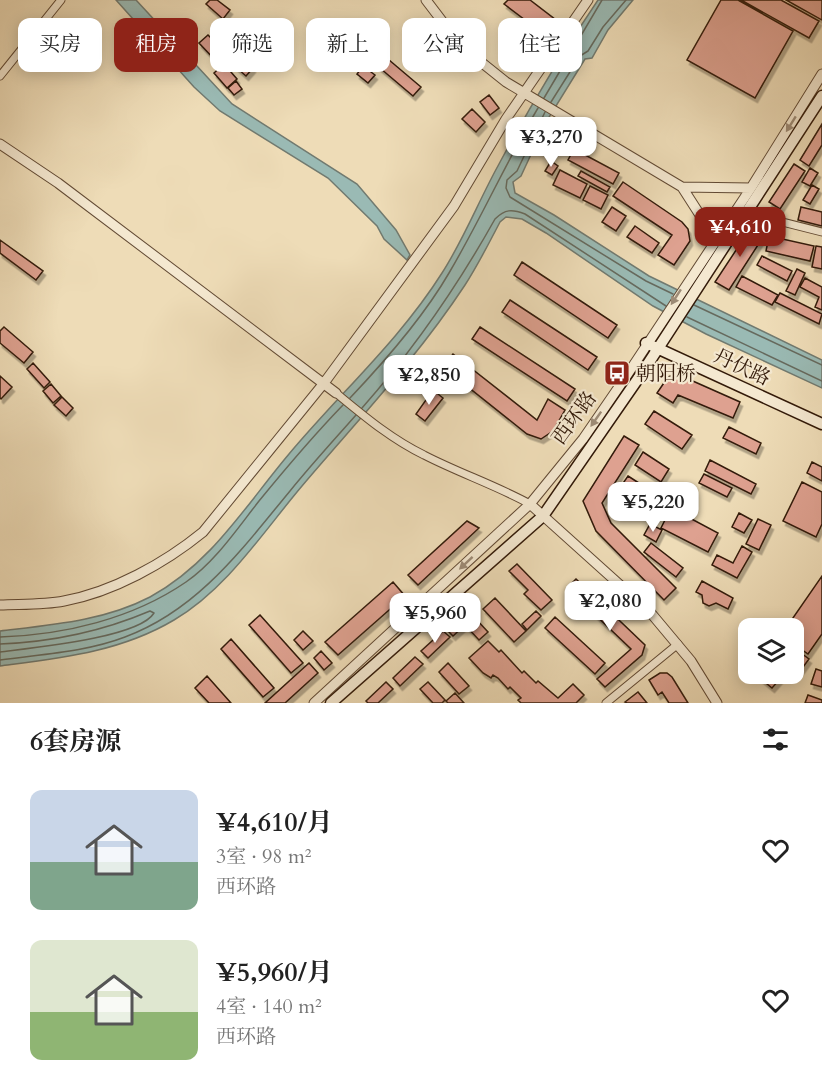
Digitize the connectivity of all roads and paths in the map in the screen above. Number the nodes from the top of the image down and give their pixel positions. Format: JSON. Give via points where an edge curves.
{"nodes":[{"id":1,"x":62,"y":0,"type":"edge"},
{"id":2,"x":426,"y":0,"type":"edge"},
{"id":3,"x":588,"y":0,"type":"edge"},
{"id":4,"x":822,"y":74,"type":"edge"},
{"id":5,"x":0,"y":76,"type":"edge"},
{"id":6,"x":525,"y":95,"type":"junction"},
{"id":7,"x":822,"y":96,"type":"edge"},
{"id":8,"x":0,"y":144,"type":"edge"},
{"id":9,"x":682,"y":187,"type":"junction"},
{"id":10,"x":751,"y":188,"type":"junction"},
{"id":11,"x":741,"y":211,"type":"junction"},
{"id":12,"x":822,"y":232,"type":"edge"},
{"id":13,"x":716,"y":240,"type":"junction"},
{"id":14,"x":668,"y":320,"type":"junction"},
{"id":15,"x":646,"y":343,"type":"junction"},
{"id":16,"x":657,"y":348,"type":"junction"},
{"id":17,"x":324,"y":383,"type":"junction"},
{"id":18,"x":336,"y":393,"type":"joint"},
{"id":19,"x":822,"y":424,"type":"edge"},
{"id":20,"x":530,"y":504,"type":"junction"},
{"id":21,"x":543,"y":516,"type":"junction"},
{"id":22,"x":2,"y":604,"type":"edge"},
{"id":23,"x":678,"y":644,"type":"junction"},
{"id":24,"x":314,"y":703,"type":"edge"},
{"id":25,"x":331,"y":703,"type":"edge"},
{"id":26,"x":606,"y":703,"type":"edge"},
{"id":27,"x":717,"y":703,"type":"edge"}],
"edges":[{"from":1,"to":5,"type":"street"},
{"from":2,"to":6,"type":"street","via":[[461,46]]},
{"from":3,"to":6,"type":"street"},
{"from":4,"to":10,"type":"street","name":"西环路","one_way":true},
{"from":6,"to":9,"type":"street"},
{"from":6,"to":17,"type":"street","via":[[506,119],[454,206]]},
{"from":7,"to":11,"type":"main road","name":"西环路"},
{"from":8,"to":17,"type":"street","via":[[58,183]]},
{"from":9,"to":10,"type":"street"},
{"from":9,"to":13,"type":"street"},
{"from":10,"to":11,"type":"street","name":"西环路"},
{"from":11,"to":12,"type":"street"},
{"from":11,"to":13,"type":"street","name":"西环路"},
{"from":11,"to":14,"type":"main road","name":"西环路","via":[[699,284]]},
{"from":13,"to":14,"type":"street","name":"西环路","one_way":true,"via":[[690,277]]},
{"from":14,"to":15,"type":"street","name":"西环路"},
{"from":14,"to":16,"type":"main road","name":"西环路"},
{"from":15,"to":16,"type":"main road","name":"丹伏路"},
{"from":15,"to":20,"type":"street","name":"西环路","one_way":true,"via":[[583,438]]},
{"from":16,"to":19,"type":"main road","name":"丹伏路"},
{"from":16,"to":21,"type":"main road","name":"西环路"},
{"from":17,"to":18,"type":"street"},
{"from":17,"to":22,"type":"street","via":[[203,532],[181,550],[115,584],[64,601]]},
{"from":18,"to":20,"type":"street","via":[[377,427],[423,455]]},
{"from":20,"to":21,"type":"street"},
{"from":20,"to":24,"type":"street","name":"西环路","one_way":true},
{"from":21,"to":23,"type":"street","via":[[650,612]]},
{"from":21,"to":25,"type":"main road","name":"西环路"},
{"from":23,"to":26,"type":"street"},
{"from":23,"to":27,"type":"street"}]}
